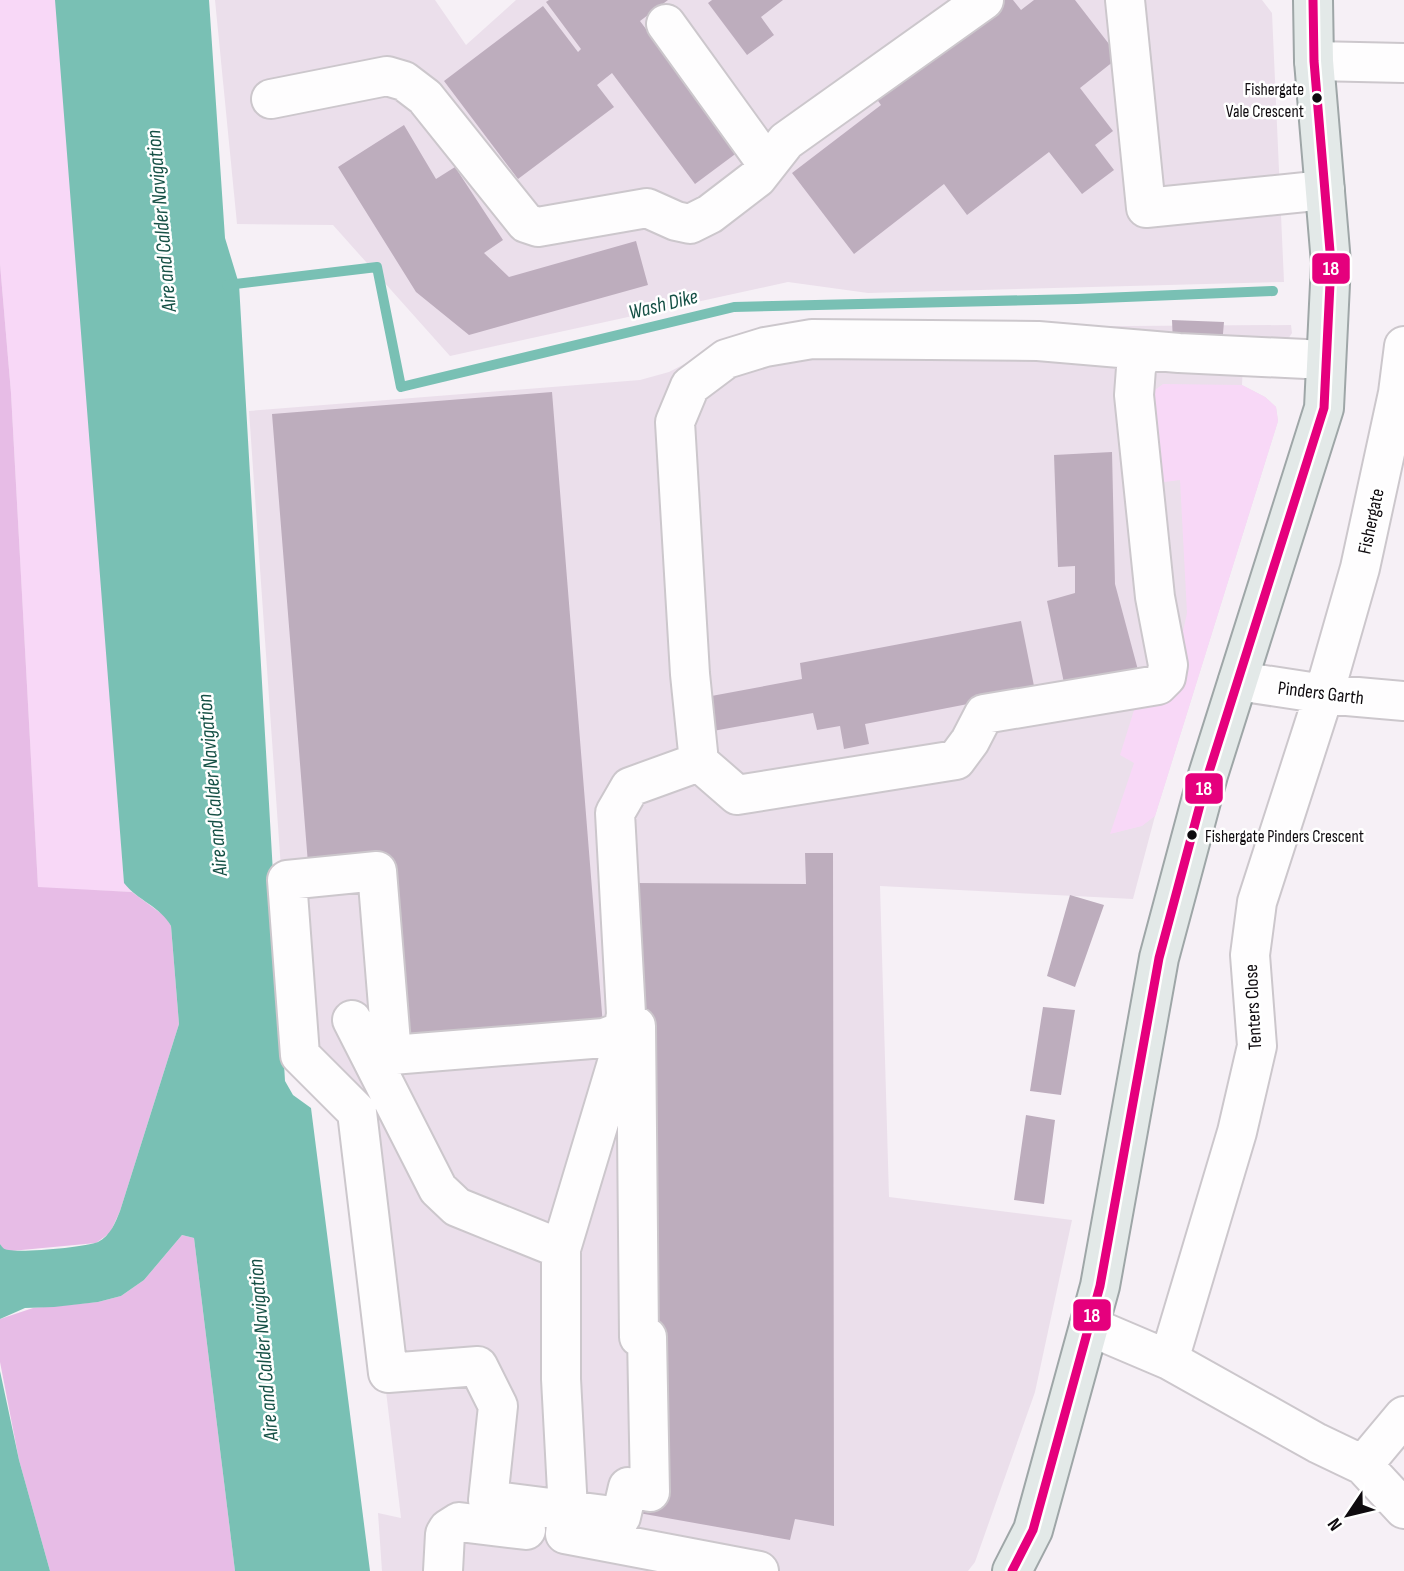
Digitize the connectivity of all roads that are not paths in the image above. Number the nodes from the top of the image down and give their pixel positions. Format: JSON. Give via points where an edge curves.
{"nodes":[{"id":1,"x":984,"y":0,"type":"edge"},
{"id":2,"x":1125,"y":0,"type":"edge"},
{"id":3,"x":1313,"y":0,"type":"edge"},
{"id":4,"x":666,"y":24,"type":"dead end"},
{"id":5,"x":1314,"y":61,"type":"junction"},
{"id":6,"x":1404,"y":64,"type":"edge"},
{"id":7,"x":271,"y":99,"type":"dead end"},
{"id":8,"x":767,"y":164,"type":"junction"},
{"id":9,"x":1325,"y":190,"type":"junction"},
{"id":10,"x":1404,"y":346,"type":"edge"},
{"id":11,"x":1144,"y":350,"type":"junction"},
{"id":12,"x":1326,"y":359,"type":"junction"},
{"id":13,"x":1238,"y":681,"type":"junction"},
{"id":14,"x":1324,"y":694,"type":"junction"},
{"id":15,"x":1404,"y":701,"type":"edge"},
{"id":16,"x":699,"y":762,"type":"junction"},
{"id":17,"x":352,"y":1020,"type":"dead end"},
{"id":18,"x":621,"y":1032,"type":"junction"},
{"id":19,"x":561,"y":1249,"type":"junction"},
{"id":20,"x":1089,"y":1326,"type":"junction"},
{"id":21,"x":1169,"y":1360,"type":"junction"},
{"id":22,"x":1404,"y":1416,"type":"edge"},
{"id":23,"x":1363,"y":1465,"type":"junction"},
{"id":24,"x":1404,"y":1509,"type":"edge"},
{"id":25,"x":566,"y":1522,"type":"junction"},
{"id":26,"x":443,"y":1571,"type":"edge"},
{"id":27,"x":759,"y":1571,"type":"edge"},
{"id":28,"x":1012,"y":1571,"type":"edge"}],
"edges":[{"from":1,"to":8,"type":"street","via":[[786,141]]},
{"from":2,"to":9,"type":"street","via":[[1146,208]]},
{"from":3,"to":5,"type":"main road"},
{"from":4,"to":8,"type":"street"},
{"from":5,"to":6,"type":"street"},
{"from":5,"to":9,"type":"main road"},
{"from":7,"to":8,"type":"street","via":[[387,76],[404,81],[425,97],[526,223],[538,227],[647,208],[690,224],[757,178]]},
{"from":9,"to":12,"type":"main road","via":[[1331,263]]},
{"from":10,"to":14,"type":"street","name":"Fishergate","via":[[1360,568]]},
{"from":11,"to":12,"type":"street"},
{"from":11,"to":16,"type":"street","via":[[1136,368],[1135,395],[1166,677],[1157,685],[984,714],[956,760],[737,795]]},
{"from":11,"to":16,"type":"street","via":[[1038,341],[812,339],[765,346],[726,359],[690,386],[675,422]]},
{"from":12,"to":13,"type":"main road","via":[[1324,408]]},
{"from":13,"to":14,"type":"street","name":"Pinders Garth"},
{"from":13,"to":20,"type":"main road","via":[[1160,958]]},
{"from":14,"to":15,"type":"street","name":"Pinders Garth"},
{"from":14,"to":21,"type":"street","name":"Tenters Close","via":[[1257,902],[1250,955],[1257,1046],[1237,1132]]},
{"from":16,"to":18,"type":"street","via":[[629,787],[615,813],[626,1014]]},
{"from":17,"to":19,"type":"street","via":[[438,1189],[457,1207]]},
{"from":18,"to":19,"type":"street","via":[[619,1056]]},
{"from":18,"to":25,"type":"street","via":[[636,1026],[639,1337],[648,1337],[650,1492],[628,1487],[621,1517]]},
{"from":18,"to":25,"type":"street","via":[[604,1038],[392,1055],[377,871],[287,880],[300,1055],[357,1112],[388,1373],[478,1366],[498,1406],[488,1500]]},
{"from":19,"to":25,"type":"street"},
{"from":20,"to":21,"type":"street"},
{"from":20,"to":28,"type":"main road","via":[[1033,1530]]},
{"from":21,"to":23,"type":"street"},
{"from":22,"to":23,"type":"street"},
{"from":23,"to":24,"type":"street"},
{"from":25,"to":26,"type":"street","via":[[460,1522],[445,1534]]},
{"from":25,"to":27,"type":"street"}]}
